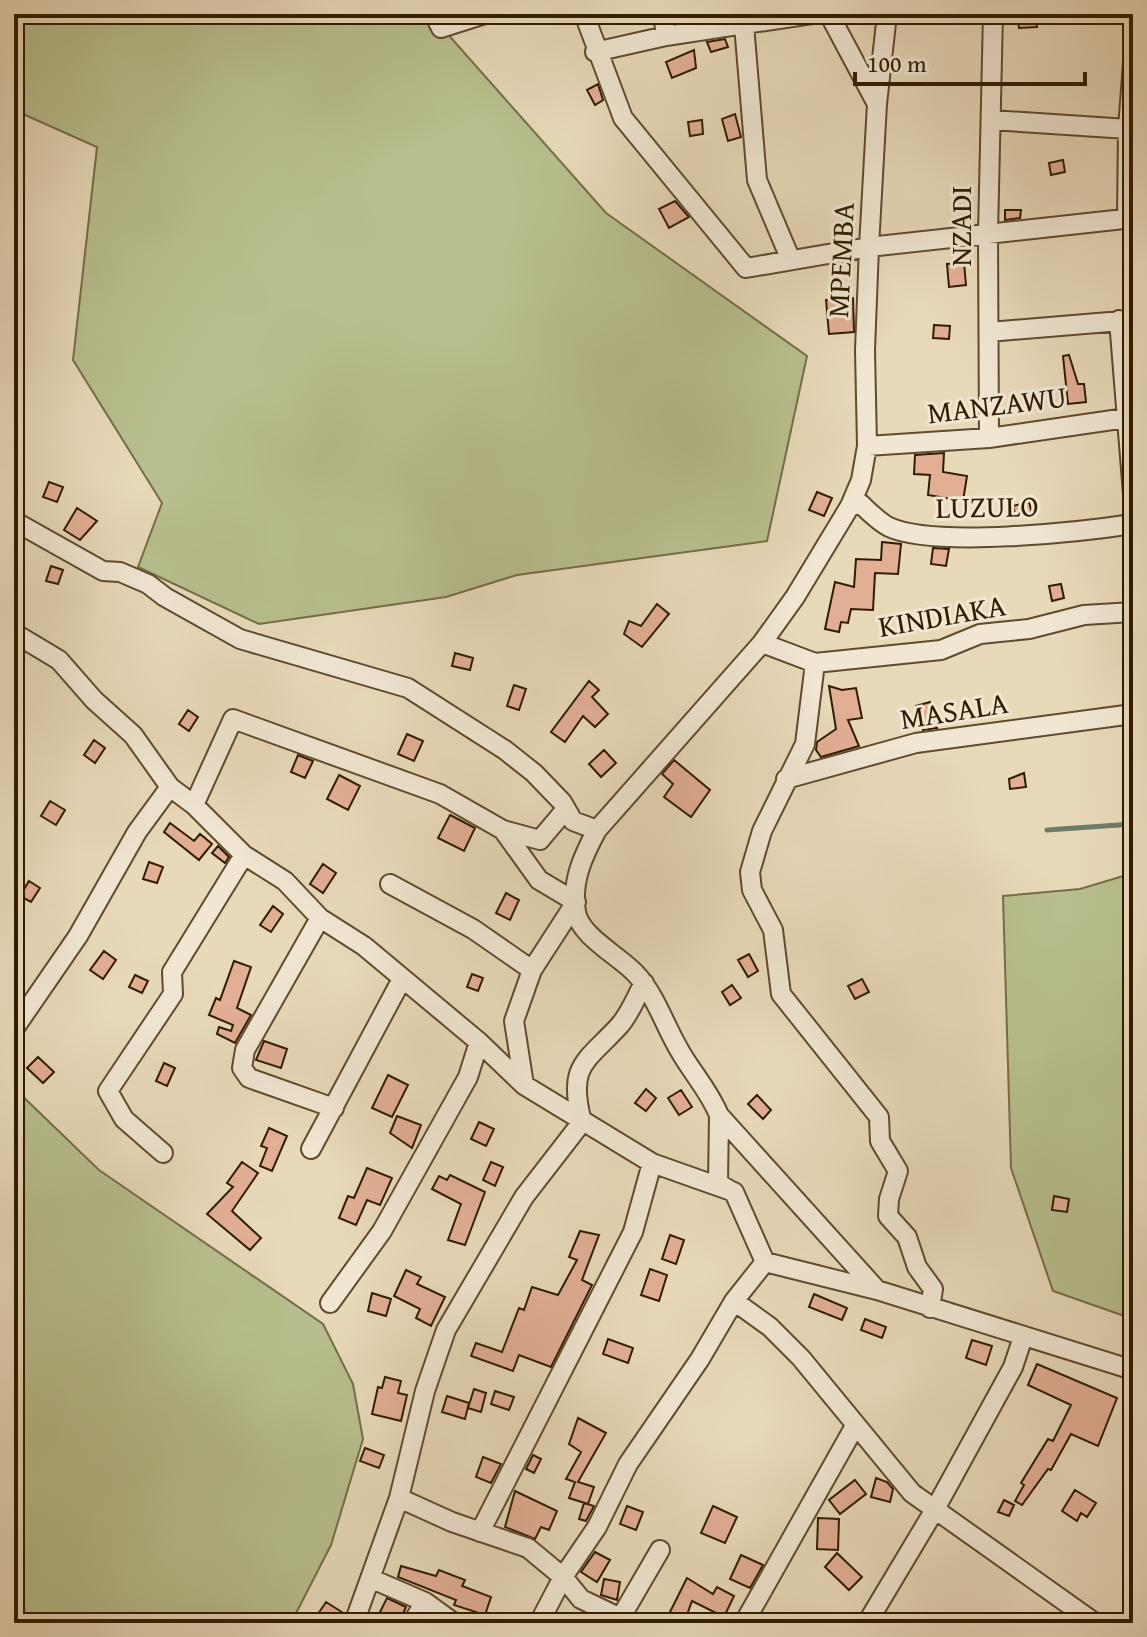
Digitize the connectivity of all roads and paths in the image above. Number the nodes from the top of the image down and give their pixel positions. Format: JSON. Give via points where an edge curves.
{"nodes":[{"id":1,"x":584,"y":14,"type":"edge"},
{"id":2,"x":663,"y":14,"type":"edge"},
{"id":3,"x":812,"y":14,"type":"edge"},
{"id":4,"x":829,"y":14,"type":"edge"},
{"id":5,"x":887,"y":14,"type":"edge"},
{"id":6,"x":993,"y":14,"type":"edge"},
{"id":7,"x":479,"y":15,"type":"edge"},
{"id":8,"x":437,"y":21,"type":"edge"},
{"id":9,"x":744,"y":25,"type":"junction"},
{"id":10,"x":666,"y":36,"type":"junction"},
{"id":11,"x":595,"y":52,"type":"junction"},
{"id":12,"x":1133,"y":62,"type":"edge"},
{"id":13,"x":877,"y":104,"type":"junction"},
{"id":14,"x":991,"y":120,"type":"junction"},
{"id":15,"x":1128,"y":129,"type":"junction"},
{"id":16,"x":1130,"y":219,"type":"edge"},
{"id":17,"x":988,"y":233,"type":"junction"},
{"id":18,"x":869,"y":247,"type":"junction"},
{"id":19,"x":790,"y":258,"type":"junction"},
{"id":20,"x":1126,"y":320,"type":"edge"},
{"id":21,"x":989,"y":332,"type":"junction"},
{"id":22,"x":1130,"y":418,"type":"edge"},
{"id":23,"x":989,"y":438,"type":"junction"},
{"id":24,"x":867,"y":446,"type":"junction"},
{"id":25,"x":1133,"y":494,"type":"edge"},
{"id":26,"x":850,"y":506,"type":"junction"},
{"id":27,"x":14,"y":521,"type":"edge"},
{"id":28,"x":1133,"y":524,"type":"edge"},
{"id":29,"x":1133,"y":612,"type":"edge"},
{"id":30,"x":14,"y":633,"type":"edge"},
{"id":31,"x":762,"y":643,"type":"junction"},
{"id":32,"x":815,"y":663,"type":"junction"},
{"id":33,"x":1133,"y":714,"type":"edge"},
{"id":34,"x":786,"y":779,"type":"junction"},
{"id":35,"x":170,"y":787,"type":"junction"},
{"id":36,"x":194,"y":805,"type":"junction"},
{"id":37,"x":566,"y":809,"type":"junction"},
{"id":38,"x":503,"y":830,"type":"junction"},
{"id":39,"x":597,"y":830,"type":"junction"},
{"id":40,"x":244,"y":855,"type":"junction"},
{"id":41,"x":390,"y":884,"type":"dead end"},
{"id":42,"x":576,"y":902,"type":"junction"},
{"id":43,"x":320,"y":918,"type":"junction"},
{"id":44,"x":532,"y":970,"type":"junction"},
{"id":45,"x":402,"y":979,"type":"junction"},
{"id":46,"x":644,"y":983,"type":"junction"},
{"id":47,"x":14,"y":1029,"type":"edge"},
{"id":48,"x":479,"y":1042,"type":"junction"},
{"id":49,"x":524,"y":1085,"type":"junction"},
{"id":50,"x":334,"y":1108,"type":"junction"},
{"id":51,"x":719,"y":1115,"type":"junction"},
{"id":52,"x":582,"y":1122,"type":"junction"},
{"id":53,"x":311,"y":1149,"type":"dead end"},
{"id":54,"x":163,"y":1153,"type":"dead end"},
{"id":55,"x":652,"y":1163,"type":"junction"},
{"id":56,"x":734,"y":1192,"type":"junction"},
{"id":57,"x":765,"y":1262,"type":"junction"},
{"id":58,"x":877,"y":1290,"type":"junction"},
{"id":59,"x":734,"y":1301,"type":"junction"},
{"id":60,"x":330,"y":1303,"type":"dead end"},
{"id":61,"x":930,"y":1308,"type":"junction"},
{"id":62,"x":1023,"y":1337,"type":"junction"},
{"id":63,"x":1133,"y":1370,"type":"edge"},
{"id":64,"x":855,"y":1426,"type":"junction"},
{"id":65,"x":399,"y":1498,"type":"junction"},
{"id":66,"x":934,"y":1511,"type":"junction"},
{"id":67,"x":480,"y":1532,"type":"junction"},
{"id":68,"x":660,"y":1550,"type":"dead end"},
{"id":69,"x":563,"y":1577,"type":"junction"},
{"id":70,"x":372,"y":1579,"type":"junction"},
{"id":71,"x":425,"y":1602,"type":"junction"},
{"id":72,"x":626,"y":1620,"type":"edge"},
{"id":73,"x":354,"y":1623,"type":"edge"},
{"id":74,"x":412,"y":1623,"type":"edge"},
{"id":75,"x":454,"y":1623,"type":"edge"},
{"id":76,"x":539,"y":1623,"type":"edge"},
{"id":77,"x":744,"y":1623,"type":"edge"},
{"id":78,"x":867,"y":1623,"type":"edge"},
{"id":79,"x":1095,"y":1623,"type":"edge"}],
"edges":[{"from":1,"to":11,"type":"street"},
{"from":2,"to":10,"type":"street"},
{"from":3,"to":9,"type":"street"},
{"from":4,"to":13,"type":"street"},
{"from":5,"to":13,"type":"street","name":"MPEMBA"},
{"from":6,"to":14,"type":"street","name":"NZADI"},
{"from":7,"to":8,"type":"street"},
{"from":9,"to":10,"type":"street"},
{"from":9,"to":19,"type":"street","via":[[757,180]]},
{"from":10,"to":11,"type":"street"},
{"from":11,"to":19,"type":"street","via":[[623,118],[746,268]]},
{"from":12,"to":15,"type":"street"},
{"from":13,"to":18,"type":"street","name":"MPEMBA"},
{"from":14,"to":15,"type":"street"},
{"from":14,"to":17,"type":"street","name":"NZADI"},
{"from":15,"to":16,"type":"street"},
{"from":16,"to":17,"type":"street"},
{"from":17,"to":18,"type":"street"},
{"from":17,"to":21,"type":"street","name":"NZADI"},
{"from":18,"to":19,"type":"street"},
{"from":18,"to":24,"type":"street","name":"MPEMBA"},
{"from":20,"to":21,"type":"street"},
{"from":20,"to":22,"type":"street"},
{"from":21,"to":23,"type":"street","name":"NZADI"},
{"from":22,"to":23,"type":"street","name":"MANZAWU"},
{"from":22,"to":25,"type":"street"},
{"from":23,"to":24,"type":"street","name":"MANZAWU"},
{"from":24,"to":26,"type":"street","name":"MPEMBA"},
{"from":26,"to":28,"type":"street","name":"LUZULO","via":[[861,504],[889,527],[920,536],[1066,534]]},
{"from":26,"to":31,"type":"street","name":"MPEMBA"},
{"from":27,"to":37,"type":"street","via":[[103,571],[148,584],[240,639],[408,688],[505,750]]},
{"from":29,"to":32,"type":"street","name":"KINDIAKA","via":[[1084,615],[980,634],[941,650]]},
{"from":30,"to":35,"type":"street","via":[[59,660],[133,735]]},
{"from":31,"to":32,"type":"street","name":"KINDIAKA"},
{"from":31,"to":39,"type":"street","name":"MPEMBA"},
{"from":32,"to":34,"type":"street","via":[[807,732]]},
{"from":33,"to":34,"type":"street","name":"MASALA","via":[[916,743]]},
{"from":34,"to":61,"type":"street","via":[[754,855],[752,890],[773,930],[781,994],[879,1117],[883,1150],[898,1171],[888,1216],[907,1237],[917,1267],[933,1289]]},
{"from":35,"to":36,"type":"street"},
{"from":35,"to":47,"type":"street"},
{"from":36,"to":38,"type":"street","via":[[233,719],[440,794]]},
{"from":36,"to":40,"type":"street"},
{"from":37,"to":38,"type":"street","via":[[540,840]]},
{"from":37,"to":39,"type":"street","via":[[573,821]]},
{"from":38,"to":42,"type":"street","via":[[539,880]]},
{"from":39,"to":42,"type":"street","name":"MPEMBA","via":[[578,870]]},
{"from":40,"to":43,"type":"street","via":[[285,881]]},
{"from":40,"to":54,"type":"street","via":[[172,972],[173,994],[108,1091],[124,1119]]},
{"from":41,"to":44,"type":"street","via":[[473,929]]},
{"from":42,"to":44,"type":"street"},
{"from":42,"to":46,"type":"street","via":[[576,914],[589,932]]},
{"from":43,"to":45,"type":"street"},
{"from":43,"to":50,"type":"street","via":[[245,1050],[242,1068],[249,1078]]},
{"from":44,"to":49,"type":"street","via":[[514,1021]]},
{"from":45,"to":48,"type":"street"},
{"from":45,"to":50,"type":"street"},
{"from":46,"to":51,"type":"street"},
{"from":46,"to":52,"type":"street","via":[[625,1019],[583,1060],[578,1105]]},
{"from":48,"to":49,"type":"street"},
{"from":48,"to":60,"type":"street","via":[[468,1077],[382,1231]]},
{"from":49,"to":52,"type":"street"},
{"from":50,"to":53,"type":"street"},
{"from":51,"to":56,"type":"street","via":[[718,1183]]},
{"from":51,"to":58,"type":"street"},
{"from":52,"to":55,"type":"street"},
{"from":52,"to":65,"type":"street","via":[[524,1197],[446,1330]]},
{"from":55,"to":56,"type":"street"},
{"from":55,"to":67,"type":"street","via":[[633,1232]]},
{"from":56,"to":57,"type":"street"},
{"from":57,"to":58,"type":"street"},
{"from":57,"to":59,"type":"street"},
{"from":58,"to":61,"type":"street"},
{"from":59,"to":64,"type":"street","via":[[801,1358]]},
{"from":59,"to":69,"type":"street","via":[[628,1464],[597,1527]]},
{"from":61,"to":62,"type":"street"},
{"from":62,"to":63,"type":"street"},
{"from":62,"to":66,"type":"street","via":[[1013,1367]]},
{"from":64,"to":66,"type":"street"},
{"from":64,"to":77,"type":"street"},
{"from":65,"to":67,"type":"street"},
{"from":65,"to":70,"type":"street"},
{"from":66,"to":78,"type":"street"},
{"from":66,"to":79,"type":"street"},
{"from":67,"to":69,"type":"street","via":[[528,1548]]},
{"from":68,"to":72,"type":"street"},
{"from":69,"to":72,"type":"street","via":[[581,1599]]},
{"from":69,"to":76,"type":"street"},
{"from":70,"to":71,"type":"street"},
{"from":70,"to":73,"type":"street"},
{"from":71,"to":74,"type":"street"},
{"from":71,"to":75,"type":"street"}]}
